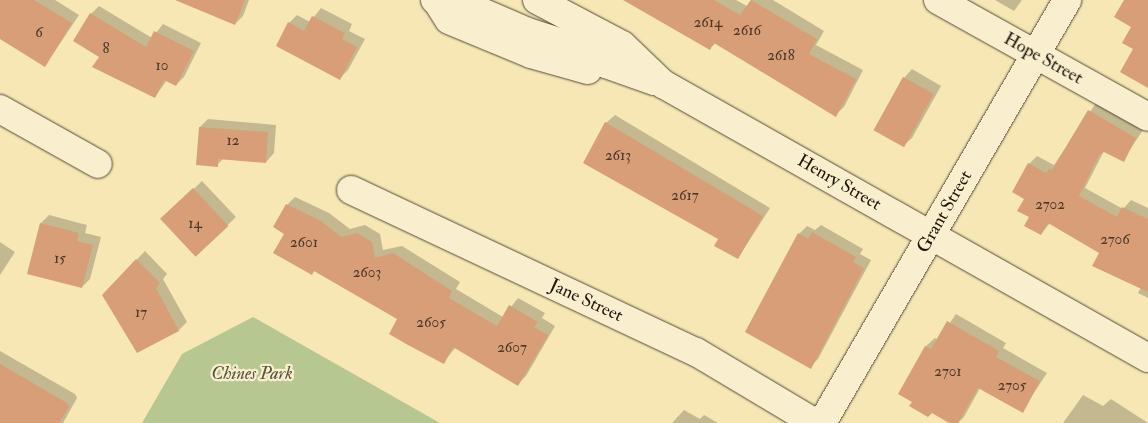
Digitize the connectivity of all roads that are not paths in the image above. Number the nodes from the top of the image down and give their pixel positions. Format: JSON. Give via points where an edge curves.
{"nodes":[{"id":1,"x":538,"y":0,"type":"edge"},
{"id":2,"x":938,"y":0,"type":"edge"},
{"id":3,"x":1068,"y":0,"type":"edge"},
{"id":4,"x":436,"y":1,"type":"edge"},
{"id":5,"x":1037,"y":55,"type":"junction"},
{"id":6,"x":662,"y":84,"type":"junction"},
{"id":7,"x":0,"y":109,"type":"edge"},
{"id":8,"x":1148,"y":117,"type":"edge"},
{"id":9,"x":98,"y":164,"type":"dead end"},
{"id":10,"x":351,"y":190,"type":"dead end"},
{"id":11,"x":932,"y":235,"type":"junction"},
{"id":12,"x":1148,"y":358,"type":"edge"},
{"id":13,"x":815,"y":423,"type":"edge"},
{"id":14,"x":822,"y":423,"type":"edge"}],
"edges":[{"from":1,"to":6,"type":"street","name":"Henry Street","via":[[622,45]]},
{"from":2,"to":5,"type":"street","name":"Hope Street"},
{"from":3,"to":5,"type":"street","name":"Grant Street"},
{"from":4,"to":6,"type":"street","via":[[449,20],[531,54],[588,70],[606,64]]},
{"from":5,"to":8,"type":"street","name":"Hope Street"},
{"from":5,"to":11,"type":"street","name":"Grant Street"},
{"from":6,"to":11,"type":"street","name":"Henry Street"},
{"from":7,"to":9,"type":"street"},
{"from":10,"to":13,"type":"street","name":"Jane Street","via":[[696,352]]},
{"from":11,"to":12,"type":"street","name":"Henry Street"},
{"from":11,"to":14,"type":"street","name":"Grant Street"}]}
